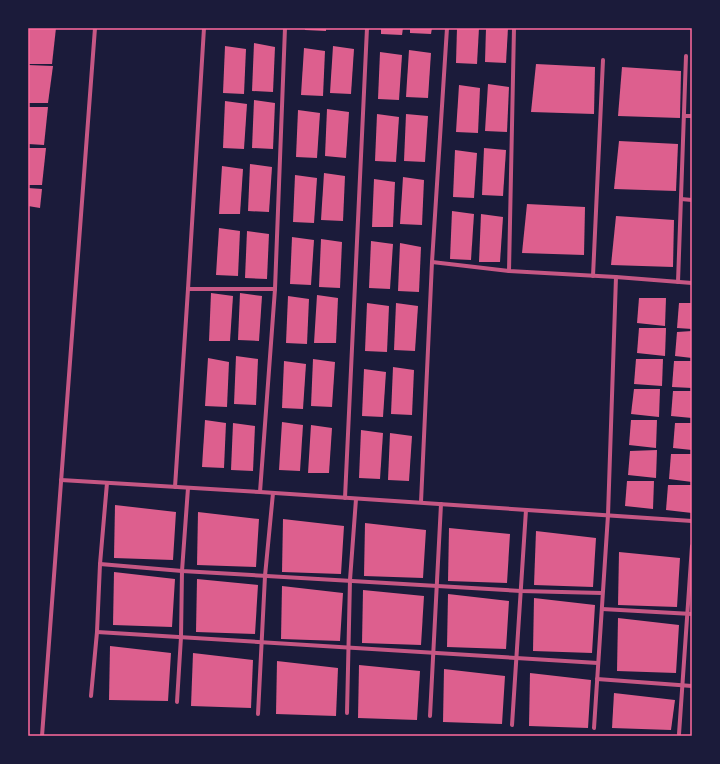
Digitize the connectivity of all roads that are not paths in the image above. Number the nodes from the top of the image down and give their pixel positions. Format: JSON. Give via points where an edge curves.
{"nodes":[{"id":1,"x":95,"y":28,"type":"edge"},
{"id":2,"x":204,"y":28,"type":"edge"},
{"id":3,"x":285,"y":28,"type":"edge"},
{"id":4,"x":367,"y":28,"type":"edge"},
{"id":5,"x":447,"y":28,"type":"edge"},
{"id":6,"x":514,"y":28,"type":"edge"},
{"id":7,"x":686,"y":56,"type":"dead end"},
{"id":8,"x":603,"y":60,"type":"dead end"},
{"id":9,"x":684,"y":116,"type":"junction"},
{"id":10,"x":692,"y":116,"type":"edge"},
{"id":11,"x":681,"y":199,"type":"junction"},
{"id":12,"x":692,"y":200,"type":"edge"},
{"id":13,"x":432,"y":262,"type":"junction"},
{"id":14,"x":509,"y":271,"type":"junction"},
{"id":15,"x":593,"y":276,"type":"junction"},
{"id":16,"x":616,"y":277,"type":"junction"},
{"id":17,"x":678,"y":282,"type":"junction"},
{"id":18,"x":692,"y":283,"type":"edge"},
{"id":19,"x":188,"y":289,"type":"junction"},
{"id":20,"x":274,"y":289,"type":"junction"},
{"id":21,"x":61,"y":480,"type":"junction"},
{"id":22,"x":107,"y":483,"type":"junction"},
{"id":23,"x":175,"y":487,"type":"junction"},
{"id":24,"x":188,"y":488,"type":"junction"},
{"id":25,"x":260,"y":492,"type":"junction"},
{"id":26,"x":272,"y":493,"type":"junction"},
{"id":27,"x":345,"y":498,"type":"junction"},
{"id":28,"x":356,"y":499,"type":"junction"},
{"id":29,"x":421,"y":502,"type":"junction"},
{"id":30,"x":441,"y":504,"type":"junction"},
{"id":31,"x":526,"y":510,"type":"junction"},
{"id":32,"x":608,"y":515,"type":"junction"},
{"id":33,"x":692,"y":521,"type":"edge"},
{"id":34,"x":692,"y":546,"type":"edge"},
{"id":35,"x":100,"y":564,"type":"junction"},
{"id":36,"x":182,"y":571,"type":"junction"},
{"id":37,"x":265,"y":576,"type":"junction"},
{"id":38,"x":350,"y":580,"type":"junction"},
{"id":39,"x":437,"y":586,"type":"junction"},
{"id":40,"x":521,"y":591,"type":"junction"},
{"id":41,"x":602,"y":593,"type":"junction"},
{"id":42,"x":602,"y":609,"type":"junction"},
{"id":43,"x":687,"y":613,"type":"junction"},
{"id":44,"x":692,"y":614,"type":"edge"},
{"id":45,"x":97,"y":632,"type":"junction"},
{"id":46,"x":181,"y":637,"type":"junction"},
{"id":47,"x":262,"y":642,"type":"junction"},
{"id":48,"x":348,"y":647,"type":"junction"},
{"id":49,"x":434,"y":653,"type":"junction"},
{"id":50,"x":517,"y":658,"type":"junction"},
{"id":51,"x":598,"y":663,"type":"junction"},
{"id":52,"x":597,"y":679,"type":"junction"},
{"id":53,"x":682,"y":686,"type":"junction"},
{"id":54,"x":692,"y":686,"type":"edge"},
{"id":55,"x":91,"y":696,"type":"dead end"},
{"id":56,"x":177,"y":702,"type":"dead end"},
{"id":57,"x":347,"y":713,"type":"dead end"},
{"id":58,"x":258,"y":714,"type":"dead end"},
{"id":59,"x":430,"y":716,"type":"dead end"},
{"id":60,"x":512,"y":725,"type":"dead end"},
{"id":61,"x":594,"y":728,"type":"dead end"},
{"id":62,"x":679,"y":734,"type":"dead end"},
{"id":63,"x":42,"y":736,"type":"edge"}],
"edges":[{"from":1,"to":21,"type":"street"},
{"from":2,"to":19,"type":"street"},
{"from":3,"to":20,"type":"street"},
{"from":4,"to":27,"type":"street"},
{"from":5,"to":13,"type":"street"},
{"from":6,"to":14,"type":"street"},
{"from":7,"to":9,"type":"street"},
{"from":8,"to":15,"type":"street"},
{"from":9,"to":10,"type":"street"},
{"from":9,"to":11,"type":"street"},
{"from":11,"to":12,"type":"street"},
{"from":11,"to":17,"type":"street"},
{"from":13,"to":14,"type":"street"},
{"from":13,"to":29,"type":"street"},
{"from":14,"to":15,"type":"street"},
{"from":15,"to":16,"type":"street"},
{"from":16,"to":17,"type":"street"},
{"from":16,"to":32,"type":"street"},
{"from":17,"to":18,"type":"street"},
{"from":19,"to":20,"type":"street"},
{"from":19,"to":23,"type":"street"},
{"from":20,"to":25,"type":"street"},
{"from":21,"to":22,"type":"street"},
{"from":21,"to":63,"type":"street"},
{"from":22,"to":23,"type":"street"},
{"from":22,"to":35,"type":"street"},
{"from":23,"to":24,"type":"street"},
{"from":24,"to":25,"type":"street"},
{"from":24,"to":36,"type":"street"},
{"from":25,"to":26,"type":"street"},
{"from":26,"to":27,"type":"street"},
{"from":26,"to":37,"type":"street"},
{"from":27,"to":28,"type":"street"},
{"from":28,"to":29,"type":"street"},
{"from":28,"to":38,"type":"street"},
{"from":29,"to":30,"type":"street"},
{"from":30,"to":31,"type":"street"},
{"from":30,"to":39,"type":"street"},
{"from":31,"to":32,"type":"street"},
{"from":31,"to":40,"type":"street"},
{"from":32,"to":33,"type":"street"},
{"from":32,"to":41,"type":"street"},
{"from":34,"to":43,"type":"street"},
{"from":35,"to":36,"type":"street"},
{"from":35,"to":45,"type":"street"},
{"from":36,"to":37,"type":"street"},
{"from":36,"to":46,"type":"street"},
{"from":37,"to":38,"type":"street"},
{"from":37,"to":47,"type":"street"},
{"from":38,"to":39,"type":"street"},
{"from":38,"to":48,"type":"street"},
{"from":39,"to":40,"type":"street"},
{"from":39,"to":49,"type":"street"},
{"from":40,"to":41,"type":"street"},
{"from":40,"to":50,"type":"street"},
{"from":41,"to":42,"type":"street"},
{"from":42,"to":43,"type":"street"},
{"from":42,"to":51,"type":"street"},
{"from":43,"to":44,"type":"street"},
{"from":43,"to":53,"type":"street"},
{"from":45,"to":46,"type":"street"},
{"from":45,"to":55,"type":"street"},
{"from":46,"to":47,"type":"street"},
{"from":46,"to":56,"type":"street"},
{"from":47,"to":48,"type":"street"},
{"from":47,"to":58,"type":"street"},
{"from":48,"to":49,"type":"street"},
{"from":48,"to":57,"type":"street"},
{"from":49,"to":50,"type":"street"},
{"from":49,"to":59,"type":"street"},
{"from":50,"to":51,"type":"street"},
{"from":50,"to":60,"type":"street"},
{"from":51,"to":52,"type":"street"},
{"from":52,"to":53,"type":"street"},
{"from":52,"to":61,"type":"street"},
{"from":53,"to":54,"type":"street"},
{"from":53,"to":62,"type":"street"}]}
